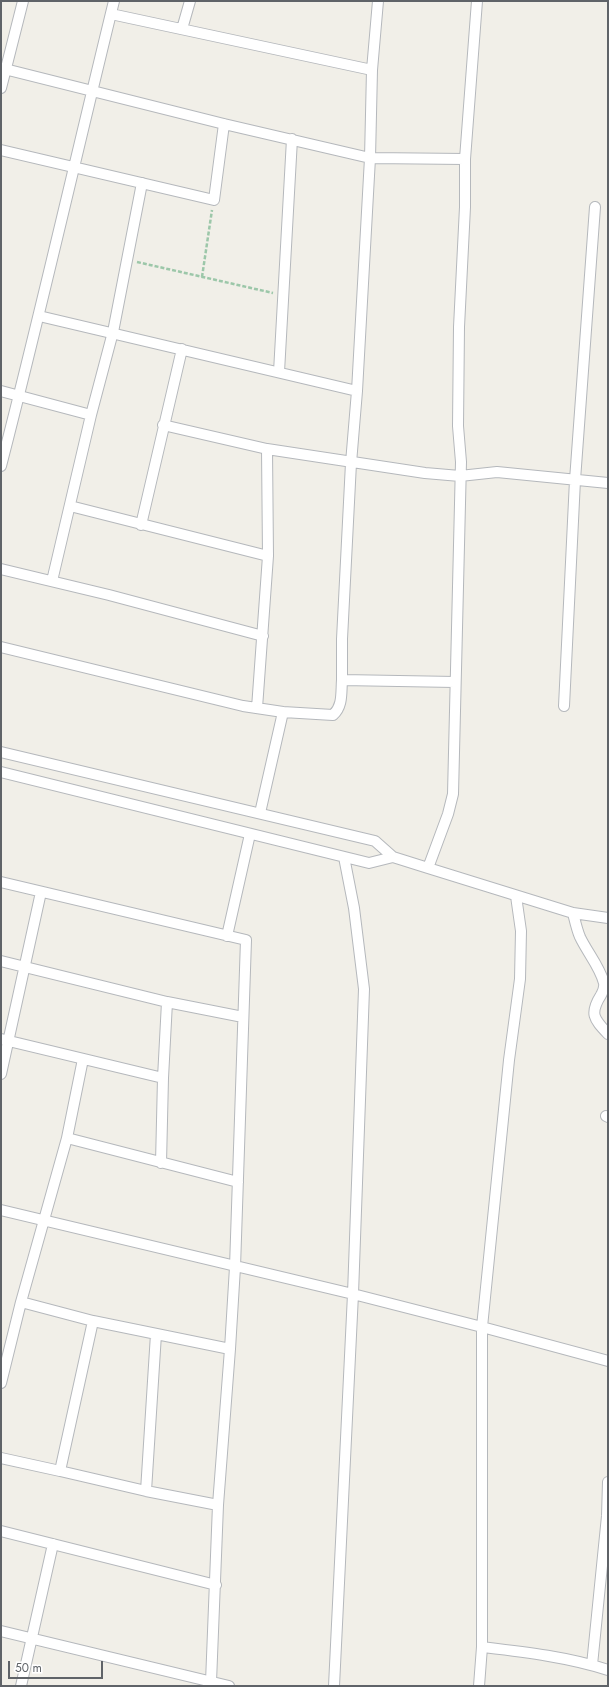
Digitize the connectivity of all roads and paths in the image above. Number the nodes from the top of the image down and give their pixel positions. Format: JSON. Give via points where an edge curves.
{"nodes":[{"id":1,"x":23,"y":1,"type":"edge"},
{"id":2,"x":114,"y":1,"type":"edge"},
{"id":3,"x":190,"y":1,"type":"edge"},
{"id":4,"x":378,"y":1,"type":"edge"},
{"id":5,"x":476,"y":1,"type":"edge"},
{"id":6,"x":111,"y":14,"type":"junction"},
{"id":7,"x":182,"y":29,"type":"junction"},
{"id":8,"x":3,"y":68,"type":"edge"},
{"id":9,"x":372,"y":70,"type":"junction"},
{"id":10,"x":1,"y":88,"type":"edge"},
{"id":11,"x":92,"y":91,"type":"junction"},
{"id":12,"x":224,"y":124,"type":"junction"},
{"id":13,"x":292,"y":139,"type":"junction"},
{"id":14,"x":1,"y":150,"type":"edge"},
{"id":15,"x":370,"y":158,"type":"junction"},
{"id":16,"x":465,"y":159,"type":"junction"},
{"id":17,"x":73,"y":167,"type":"junction"},
{"id":18,"x":142,"y":183,"type":"junction"},
{"id":19,"x":214,"y":200,"type":"junction"},
{"id":20,"x":595,"y":207,"type":"dead end"},
{"id":21,"x":127,"y":259,"type":"junction"},
{"id":22,"x":202,"y":277,"type":"junction"},
{"id":23,"x":282,"y":295,"type":"junction"},
{"id":24,"x":39,"y":316,"type":"junction"},
{"id":25,"x":113,"y":332,"type":"junction"},
{"id":26,"x":182,"y":349,"type":"junction"},
{"id":27,"x":279,"y":372,"type":"junction"},
{"id":28,"x":1,"y":391,"type":"edge"},
{"id":29,"x":357,"y":391,"type":"junction"},
{"id":30,"x":19,"y":396,"type":"junction"},
{"id":31,"x":91,"y":415,"type":"junction"},
{"id":32,"x":163,"y":425,"type":"junction"},
{"id":33,"x":267,"y":448,"type":"junction"},
{"id":34,"x":351,"y":463,"type":"junction"},
{"id":35,"x":1,"y":466,"type":"edge"},
{"id":36,"x":460,"y":476,"type":"junction"},
{"id":37,"x":575,"y":480,"type":"junction"},
{"id":38,"x":608,"y":483,"type":"edge"},
{"id":39,"x":70,"y":506,"type":"junction"},
{"id":40,"x":141,"y":525,"type":"junction"},
{"id":41,"x":268,"y":556,"type":"junction"},
{"id":42,"x":1,"y":569,"type":"edge"},
{"id":43,"x":52,"y":581,"type":"junction"},
{"id":44,"x":263,"y":636,"type":"junction"},
{"id":45,"x":1,"y":647,"type":"edge"},
{"id":46,"x":342,"y":680,"type":"junction"},
{"id":47,"x":455,"y":682,"type":"junction"},
{"id":48,"x":564,"y":706,"type":"dead end"},
{"id":49,"x":257,"y":708,"type":"junction"},
{"id":50,"x":283,"y":712,"type":"junction"},
{"id":51,"x":1,"y":752,"type":"edge"},
{"id":52,"x":1,"y":772,"type":"edge"},
{"id":53,"x":260,"y":813,"type":"junction"},
{"id":54,"x":250,"y":834,"type":"junction"},
{"id":55,"x":344,"y":857,"type":"junction"},
{"id":56,"x":393,"y":857,"type":"junction"},
{"id":57,"x":428,"y":868,"type":"junction"},
{"id":58,"x":1,"y":882,"type":"edge"},
{"id":59,"x":41,"y":892,"type":"junction"},
{"id":60,"x":516,"y":896,"type":"junction"},
{"id":61,"x":573,"y":913,"type":"junction"},
{"id":62,"x":608,"y":918,"type":"edge"},
{"id":63,"x":227,"y":936,"type":"junction"},
{"id":64,"x":1,"y":961,"type":"edge"},
{"id":65,"x":24,"y":967,"type":"junction"},
{"id":66,"x":167,"y":1002,"type":"junction"},
{"id":67,"x":244,"y":1017,"type":"junction"},
{"id":68,"x":608,"y":1034,"type":"edge"},
{"id":69,"x":5,"y":1040,"type":"edge"},
{"id":70,"x":83,"y":1059,"type":"junction"},
{"id":71,"x":1,"y":1074,"type":"edge"},
{"id":72,"x":163,"y":1078,"type":"junction"},
{"id":73,"x":67,"y":1138,"type":"junction"},
{"id":74,"x":161,"y":1163,"type":"junction"},
{"id":75,"x":238,"y":1182,"type":"junction"},
{"id":76,"x":1,"y":1210,"type":"edge"},
{"id":77,"x":45,"y":1220,"type":"junction"},
{"id":78,"x":235,"y":1267,"type":"junction"},
{"id":79,"x":353,"y":1294,"type":"junction"},
{"id":80,"x":21,"y":1302,"type":"junction"},
{"id":81,"x":93,"y":1321,"type":"junction"},
{"id":82,"x":482,"y":1327,"type":"junction"},
{"id":83,"x":156,"y":1334,"type":"junction"},
{"id":84,"x":230,"y":1349,"type":"junction"},
{"id":85,"x":608,"y":1361,"type":"edge"},
{"id":86,"x":1,"y":1383,"type":"edge"},
{"id":87,"x":1,"y":1458,"type":"edge"},
{"id":88,"x":60,"y":1471,"type":"junction"},
{"id":89,"x":608,"y":1482,"type":"edge"},
{"id":90,"x":146,"y":1491,"type":"junction"},
{"id":91,"x":218,"y":1506,"type":"junction"},
{"id":92,"x":607,"y":1516,"type":"edge"},
{"id":93,"x":1,"y":1531,"type":"edge"},
{"id":94,"x":53,"y":1544,"type":"junction"},
{"id":95,"x":216,"y":1585,"type":"junction"},
{"id":96,"x":1,"y":1631,"type":"edge"},
{"id":97,"x":32,"y":1639,"type":"junction"},
{"id":98,"x":482,"y":1647,"type":"junction"},
{"id":99,"x":592,"y":1665,"type":"junction"},
{"id":100,"x":608,"y":1670,"type":"edge"},
{"id":101,"x":211,"y":1682,"type":"junction"},
{"id":102,"x":21,"y":1686,"type":"edge"},
{"id":103,"x":229,"y":1686,"type":"edge"},
{"id":104,"x":334,"y":1686,"type":"edge"},
{"id":105,"x":479,"y":1686,"type":"edge"}],
"edges":[{"from":1,"to":8,"type":"street"},
{"from":2,"to":6,"type":"street"},
{"from":3,"to":7,"type":"street"},
{"from":4,"to":9,"type":"street"},
{"from":5,"to":16,"type":"street"},
{"from":6,"to":7,"type":"street"},
{"from":6,"to":11,"type":"street"},
{"from":7,"to":9,"type":"street"},
{"from":8,"to":10,"type":"street"},
{"from":8,"to":11,"type":"street"},
{"from":9,"to":15,"type":"street"},
{"from":11,"to":12,"type":"street"},
{"from":11,"to":17,"type":"street"},
{"from":12,"to":13,"type":"street"},
{"from":12,"to":19,"type":"street"},
{"from":13,"to":15,"type":"street"},
{"from":13,"to":23,"type":"street"},
{"from":14,"to":17,"type":"street"},
{"from":15,"to":16,"type":"street"},
{"from":15,"to":29,"type":"street"},
{"from":16,"to":36,"type":"street","via":[[459,327]]},
{"from":17,"to":18,"type":"street"},
{"from":17,"to":24,"type":"street"},
{"from":18,"to":19,"type":"street"},
{"from":18,"to":21,"type":"street"},
{"from":19,"to":22,"type":"path"},
{"from":20,"to":37,"type":"street"},
{"from":21,"to":22,"type":"path"},
{"from":21,"to":25,"type":"street"},
{"from":22,"to":23,"type":"path"},
{"from":23,"to":27,"type":"street"},
{"from":24,"to":25,"type":"street"},
{"from":24,"to":30,"type":"street"},
{"from":25,"to":26,"type":"street"},
{"from":25,"to":31,"type":"street"},
{"from":26,"to":27,"type":"street"},
{"from":26,"to":32,"type":"street"},
{"from":27,"to":29,"type":"street"},
{"from":28,"to":30,"type":"street"},
{"from":29,"to":34,"type":"street"},
{"from":30,"to":31,"type":"street"},
{"from":30,"to":35,"type":"street"},
{"from":31,"to":39,"type":"street"},
{"from":32,"to":33,"type":"street"},
{"from":32,"to":40,"type":"street"},
{"from":33,"to":34,"type":"street"},
{"from":33,"to":41,"type":"street"},
{"from":34,"to":36,"type":"street"},
{"from":34,"to":46,"type":"street"},
{"from":36,"to":37,"type":"street","via":[[497,472]]},
{"from":36,"to":47,"type":"street"},
{"from":37,"to":38,"type":"street"},
{"from":37,"to":48,"type":"street"},
{"from":39,"to":40,"type":"street"},
{"from":39,"to":43,"type":"street"},
{"from":40,"to":41,"type":"street"},
{"from":41,"to":44,"type":"street"},
{"from":42,"to":43,"type":"street"},
{"from":43,"to":44,"type":"street"},
{"from":44,"to":49,"type":"street"},
{"from":45,"to":49,"type":"street"},
{"from":46,"to":47,"type":"street"},
{"from":46,"to":50,"type":"street","via":[[338,711],[333,715]]},
{"from":47,"to":57,"type":"street","via":[[453,794]]},
{"from":49,"to":50,"type":"street"},
{"from":50,"to":53,"type":"street"},
{"from":51,"to":53,"type":"street"},
{"from":52,"to":54,"type":"street"},
{"from":53,"to":56,"type":"street","via":[[375,841]]},
{"from":54,"to":55,"type":"street"},
{"from":54,"to":63,"type":"street"},
{"from":55,"to":56,"type":"street","via":[[369,863]]},
{"from":55,"to":79,"type":"street","via":[[354,908],[364,990]]},
{"from":56,"to":57,"type":"street"},
{"from":57,"to":60,"type":"street"},
{"from":58,"to":59,"type":"street"},
{"from":59,"to":63,"type":"street"},
{"from":59,"to":65,"type":"street"},
{"from":60,"to":61,"type":"street"},
{"from":60,"to":82,"type":"street","via":[[522,931],[520,979]]},
{"from":61,"to":62,"type":"street"},
{"from":61,"to":68,"type":"street","via":[[580,936],[604,984],[593,1014]]},
{"from":63,"to":67,"type":"street","via":[[246,940]]},
{"from":64,"to":65,"type":"street"},
{"from":65,"to":66,"type":"street"},
{"from":65,"to":69,"type":"street"},
{"from":66,"to":67,"type":"street"},
{"from":66,"to":72,"type":"street"},
{"from":67,"to":75,"type":"street"},
{"from":69,"to":70,"type":"street"},
{"from":69,"to":71,"type":"street"},
{"from":70,"to":72,"type":"street"},
{"from":70,"to":73,"type":"street"},
{"from":72,"to":74,"type":"street"},
{"from":73,"to":74,"type":"street"},
{"from":73,"to":77,"type":"street"},
{"from":74,"to":75,"type":"street"},
{"from":75,"to":78,"type":"street"},
{"from":76,"to":77,"type":"street"},
{"from":77,"to":78,"type":"street"},
{"from":77,"to":80,"type":"street"},
{"from":78,"to":79,"type":"street"},
{"from":78,"to":84,"type":"street"},
{"from":79,"to":82,"type":"street"},
{"from":79,"to":104,"type":"street"},
{"from":80,"to":81,"type":"street"},
{"from":80,"to":86,"type":"street"},
{"from":81,"to":83,"type":"street"},
{"from":81,"to":88,"type":"street"},
{"from":82,"to":85,"type":"street"},
{"from":82,"to":98,"type":"street"},
{"from":83,"to":84,"type":"street"},
{"from":83,"to":90,"type":"street"},
{"from":84,"to":91,"type":"street"},
{"from":87,"to":88,"type":"street"},
{"from":88,"to":90,"type":"street"},
{"from":89,"to":92,"type":"street"},
{"from":90,"to":91,"type":"street"},
{"from":91,"to":95,"type":"street"},
{"from":92,"to":99,"type":"street"},
{"from":93,"to":94,"type":"street"},
{"from":94,"to":95,"type":"street"},
{"from":94,"to":97,"type":"street"},
{"from":95,"to":101,"type":"street"},
{"from":96,"to":97,"type":"street"},
{"from":97,"to":101,"type":"street"},
{"from":97,"to":102,"type":"street"},
{"from":98,"to":99,"type":"street"},
{"from":98,"to":105,"type":"street"},
{"from":99,"to":100,"type":"street"},
{"from":101,"to":103,"type":"street"}]}
